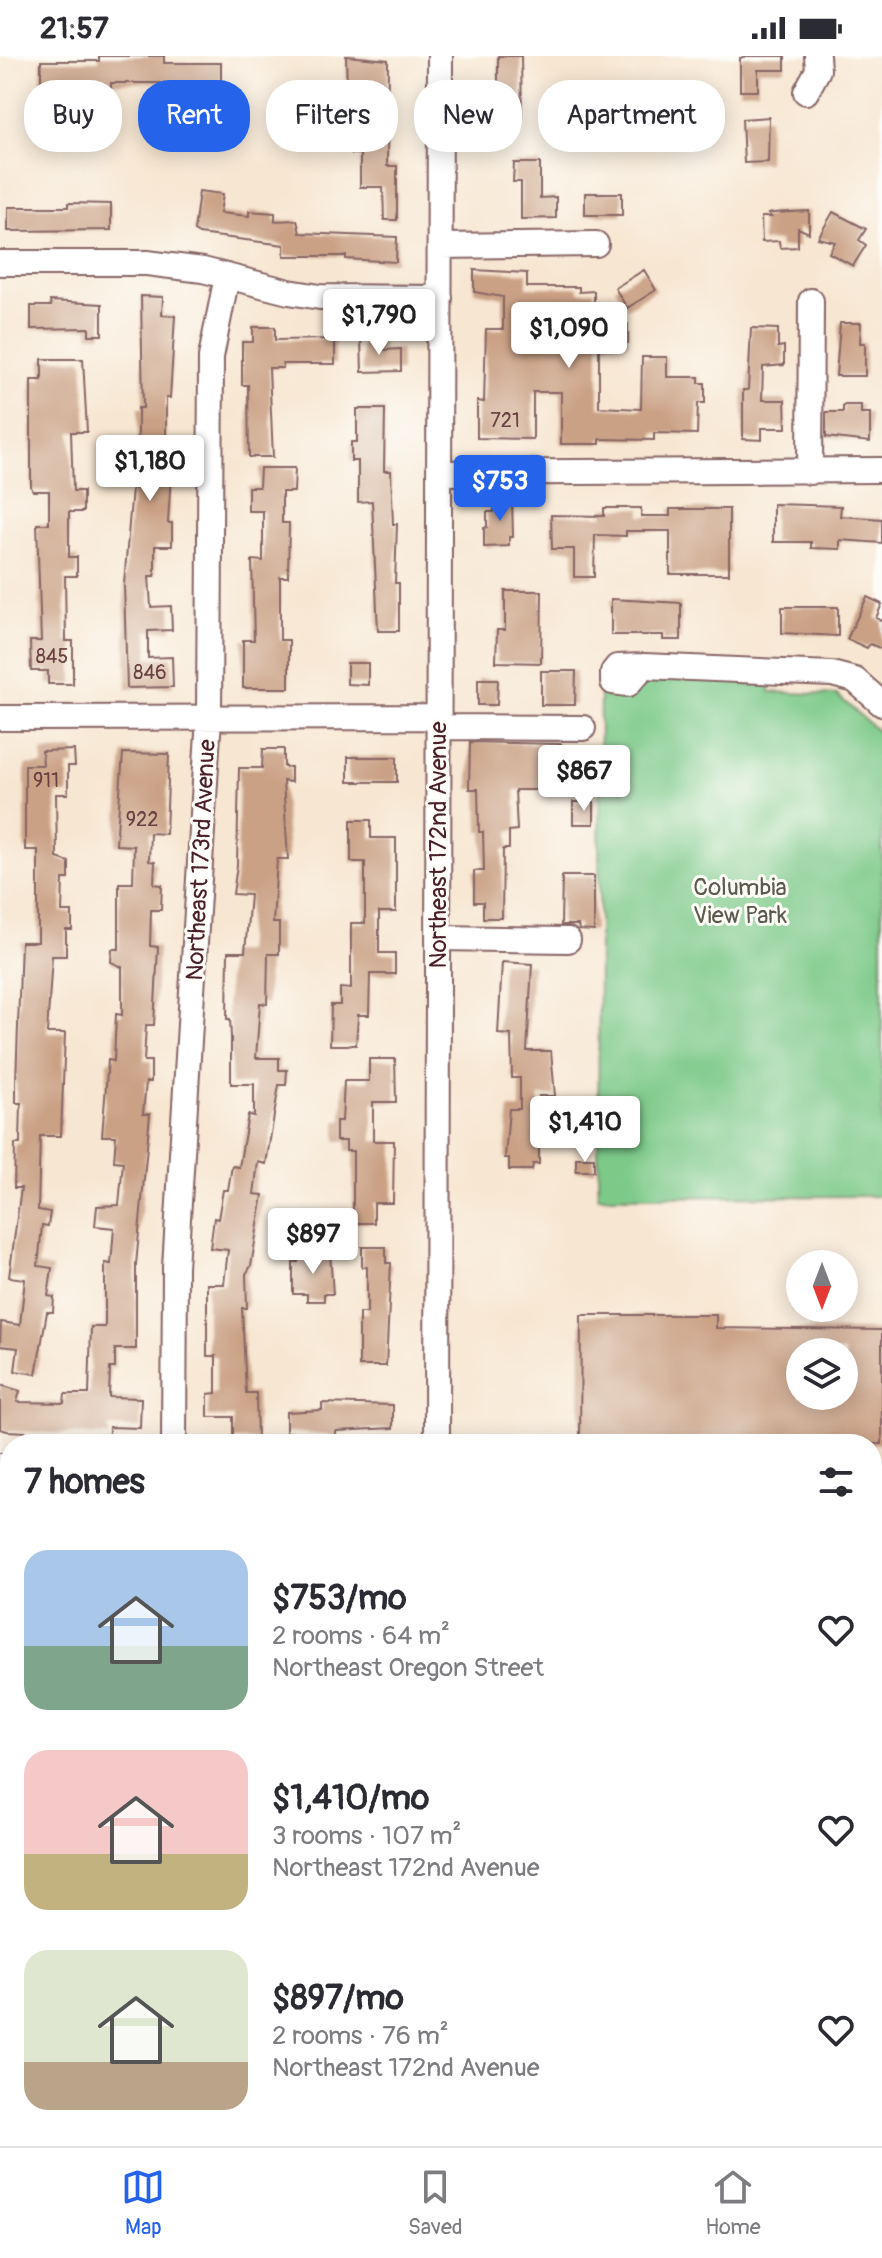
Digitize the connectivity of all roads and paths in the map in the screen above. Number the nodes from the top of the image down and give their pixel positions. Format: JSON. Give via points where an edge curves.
{"nodes":[{"id":1,"x":440,"y":56,"type":"edge"},
{"id":2,"x":817,"y":56,"type":"edge"},
{"id":3,"x":806,"y":92,"type":"dead end"},
{"id":4,"x":596,"y":244,"type":"dead end"},
{"id":5,"x":440,"y":246,"type":"junction"},
{"id":6,"x":0,"y":263,"type":"edge"},
{"id":7,"x":227,"y":276,"type":"junction"},
{"id":8,"x":440,"y":298,"type":"junction"},
{"id":9,"x":811,"y":301,"type":"dead end"},
{"id":10,"x":882,"y":470,"type":"edge"},
{"id":11,"x":810,"y":472,"type":"junction"},
{"id":12,"x":439,"y":473,"type":"junction"},
{"id":13,"x":644,"y":666,"type":"dead end"},
{"id":14,"x":882,"y":704,"type":"edge"},
{"id":15,"x":209,"y":717,"type":"junction"},
{"id":16,"x":0,"y":718,"type":"edge"},
{"id":17,"x":438,"y":722,"type":"junction"},
{"id":18,"x":583,"y":728,"type":"dead end"},
{"id":19,"x":438,"y":938,"type":"junction"},
{"id":20,"x":568,"y":940,"type":"dead end"},
{"id":21,"x":174,"y":1434,"type":"edge"},
{"id":22,"x":437,"y":1434,"type":"edge"}],
"edges":[{"from":1,"to":5,"type":"street","name":"Northeast 172nd Avenue"},
{"from":2,"to":3,"type":"street","via":[[818,70]]},
{"from":4,"to":5,"type":"street"},
{"from":5,"to":8,"type":"street","name":"Northeast 172nd Avenue"},
{"from":6,"to":7,"type":"street","via":[[147,263]]},
{"from":7,"to":8,"type":"street","via":[[320,297]]},
{"from":7,"to":15,"type":"street","name":"Northeast 173rd Avenue","via":[[211,357]]},
{"from":8,"to":12,"type":"street","name":"Northeast 172nd Avenue"},
{"from":9,"to":11,"type":"street"},
{"from":10,"to":11,"type":"street"},
{"from":11,"to":12,"type":"street"},
{"from":12,"to":17,"type":"street","name":"Northeast 172nd Avenue"},
{"from":13,"to":14,"type":"street","via":[[843,675],[866,687]]},
{"from":15,"to":16,"type":"street"},
{"from":15,"to":17,"type":"street"},
{"from":15,"to":21,"type":"street","name":"Northeast 173rd Avenue","via":[[175,1267]]},
{"from":17,"to":18,"type":"street"},
{"from":17,"to":19,"type":"street","name":"Northeast 172nd Avenue"},
{"from":19,"to":20,"type":"street"},
{"from":19,"to":22,"type":"street","name":"Northeast 172nd Avenue"}]}
